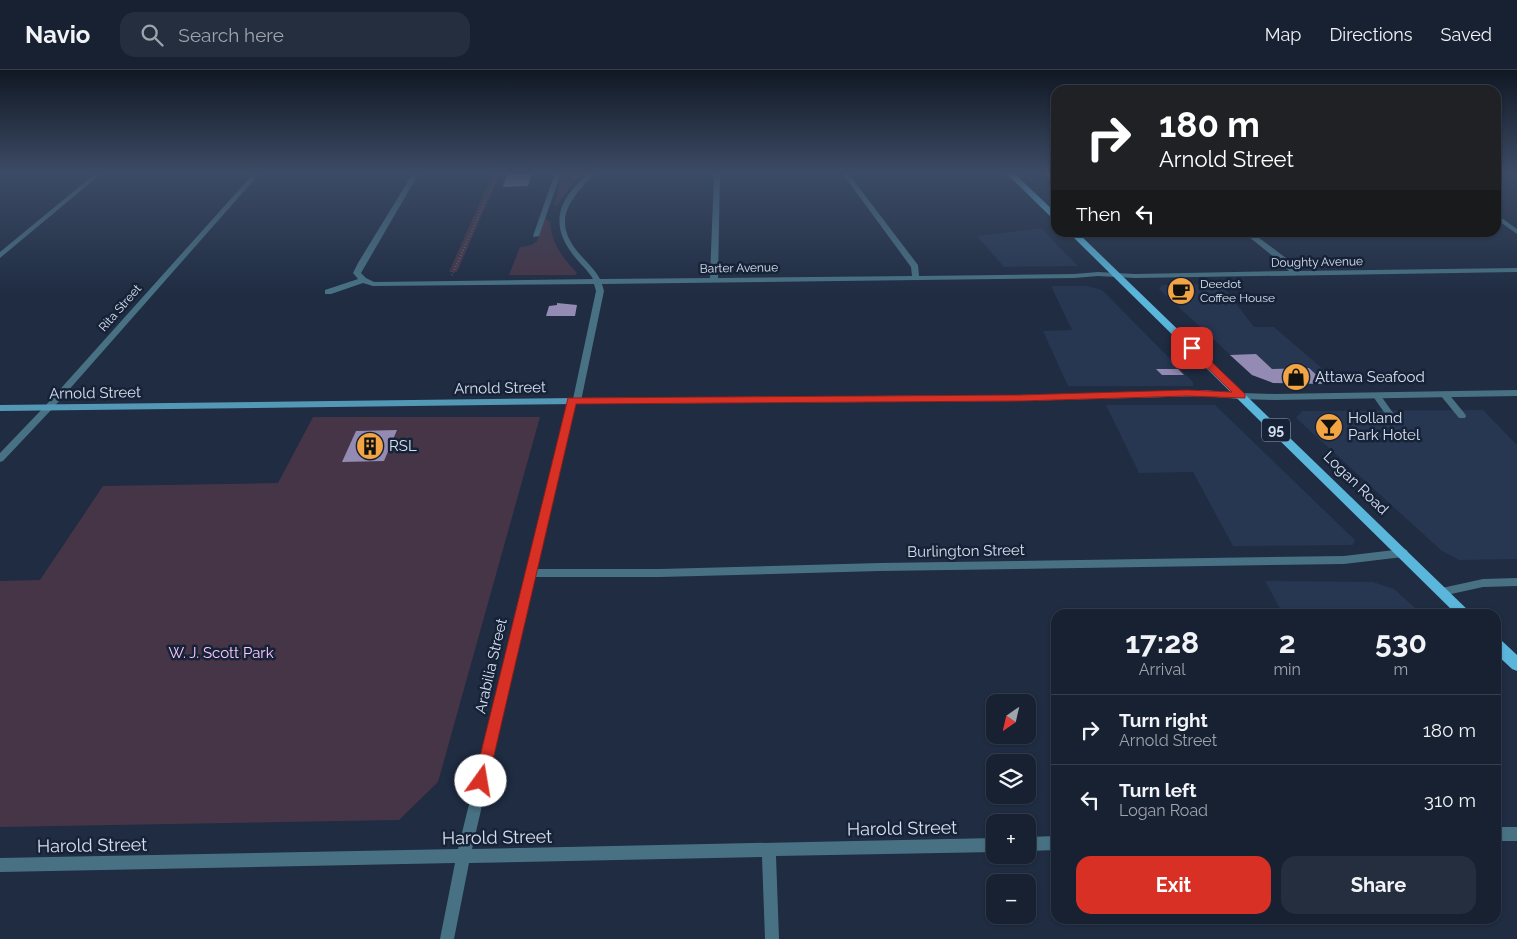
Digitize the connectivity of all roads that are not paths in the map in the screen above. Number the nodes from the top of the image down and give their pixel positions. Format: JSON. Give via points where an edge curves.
{"nodes":[{"id":1,"x":50,"y":214,"type":"edge"},
{"id":2,"x":220,"y":214,"type":"edge"},
{"id":3,"x":391,"y":214,"type":"edge"},
{"id":4,"x":544,"y":214,"type":"edge"},
{"id":5,"x":563,"y":214,"type":"edge"},
{"id":6,"x":716,"y":214,"type":"edge"},
{"id":7,"x":876,"y":214,"type":"edge"},
{"id":8,"x":1501,"y":220,"type":"edge"},
{"id":9,"x":1517,"y":232,"type":"edge"},
{"id":10,"x":536,"y":236,"type":"dead end"},
{"id":11,"x":1077,"y":237,"type":"edge"},
{"id":12,"x":1253,"y":237,"type":"edge"},
{"id":13,"x":0,"y":256,"type":"edge"},
{"id":14,"x":1517,"y":270,"type":"edge"},
{"id":15,"x":1295,"y":273,"type":"junction"},
{"id":16,"x":1116,"y":276,"type":"junction"},
{"id":17,"x":916,"y":278,"type":"junction"},
{"id":18,"x":363,"y":280,"type":"junction"},
{"id":19,"x":714,"y":280,"type":"junction"},
{"id":20,"x":598,"y":281,"type":"junction"},
{"id":21,"x":328,"y":292,"type":"dead end"},
{"id":22,"x":1517,"y":393,"type":"edge"},
{"id":23,"x":1444,"y":394,"type":"junction"},
{"id":24,"x":1376,"y":395,"type":"junction"},
{"id":25,"x":1241,"y":396,"type":"junction"},
{"id":26,"x":574,"y":401,"type":"junction"},
{"id":27,"x":49,"y":407,"type":"junction"},
{"id":28,"x":0,"y":408,"type":"edge"},
{"id":29,"x":1389,"y":413,"type":"dead end"},
{"id":30,"x":1462,"y":416,"type":"dead end"},
{"id":31,"x":0,"y":460,"type":"edge"},
{"id":32,"x":1403,"y":553,"type":"junction"},
{"id":33,"x":530,"y":573,"type":"junction"},
{"id":34,"x":1517,"y":582,"type":"edge"},
{"id":35,"x":1442,"y":592,"type":"junction"},
{"id":36,"x":1460,"y":609,"type":"edge"},
{"id":37,"x":1501,"y":649,"type":"edge"},
{"id":38,"x":1517,"y":665,"type":"edge"},
{"id":39,"x":1501,"y":834,"type":"edge"},
{"id":40,"x":1517,"y":834,"type":"edge"},
{"id":41,"x":1051,"y":843,"type":"edge"},
{"id":42,"x":986,"y":844,"type":"edge"},
{"id":43,"x":1036,"y":844,"type":"edge"},
{"id":44,"x":769,"y":849,"type":"junction"},
{"id":45,"x":463,"y":857,"type":"junction"},
{"id":46,"x":0,"y":865,"type":"edge"},
{"id":47,"x":446,"y":939,"type":"edge"},
{"id":48,"x":772,"y":939,"type":"edge"}],
"edges":[{"from":1,"to":13,"type":"street"},
{"from":2,"to":27,"type":"street","name":"Rita Street"},
{"from":3,"to":18,"type":"street","via":[[357,274]]},
{"from":4,"to":10,"type":"street"},
{"from":5,"to":20,"type":"street","via":[[564,232],[569,245],[591,268]]},
{"from":6,"to":19,"type":"street"},
{"from":7,"to":17,"type":"street","via":[[915,267]]},
{"from":8,"to":9,"type":"street"},
{"from":11,"to":16,"type":"main road","name":"Logan Road","number":"95"},
{"from":12,"to":15,"type":"street"},
{"from":14,"to":15,"type":"street","name":"Doughty Avenue"},
{"from":15,"to":16,"type":"street","name":"Doughty Avenue"},
{"from":16,"to":17,"type":"street","name":"Barter Avenue"},
{"from":16,"to":25,"type":"main road","name":"Logan Road","number":"95"},
{"from":17,"to":19,"type":"street","name":"Barter Avenue"},
{"from":18,"to":20,"type":"street","name":"Barter Avenue","via":[[373,284]]},
{"from":18,"to":21,"type":"street"},
{"from":19,"to":20,"type":"street","name":"Barter Avenue"},
{"from":20,"to":26,"type":"street","name":"Arabilia Street","via":[[600,291]]},
{"from":22,"to":23,"type":"street"},
{"from":23,"to":24,"type":"street"},
{"from":23,"to":30,"type":"lane"},
{"from":24,"to":25,"type":"street"},
{"from":24,"to":29,"type":"lane"},
{"from":25,"to":26,"type":"street","name":"Arnold Street","via":[[1194,393],[1010,398]]},
{"from":25,"to":32,"type":"main road","name":"Logan Road","number":"95"},
{"from":26,"to":27,"type":"street","name":"Arnold Street"},
{"from":26,"to":33,"type":"street","name":"Arabilia Street"},
{"from":27,"to":28,"type":"street","name":"Arnold Street"},
{"from":27,"to":31,"type":"street","name":"Rita Street"},
{"from":32,"to":33,"type":"street","name":"Burlington Street","via":[[1344,560]]},
{"from":32,"to":35,"type":"main road","name":"Logan Road","number":"95"},
{"from":33,"to":45,"type":"street","name":"Arabilia Street"},
{"from":34,"to":35,"type":"street","via":[[1483,584]]},
{"from":35,"to":36,"type":"main road","name":"Logan Road","number":"95"},
{"from":37,"to":38,"type":"main road"},
{"from":39,"to":40,"type":"street"},
{"from":41,"to":43,"type":"street"},
{"from":42,"to":44,"type":"street","name":"Harold Street"},
{"from":44,"to":45,"type":"street","name":"Harold Street"},
{"from":44,"to":48,"type":"street"},
{"from":45,"to":46,"type":"street","name":"Harold Street"},
{"from":45,"to":47,"type":"street","name":"Arabilia Street"}]}
